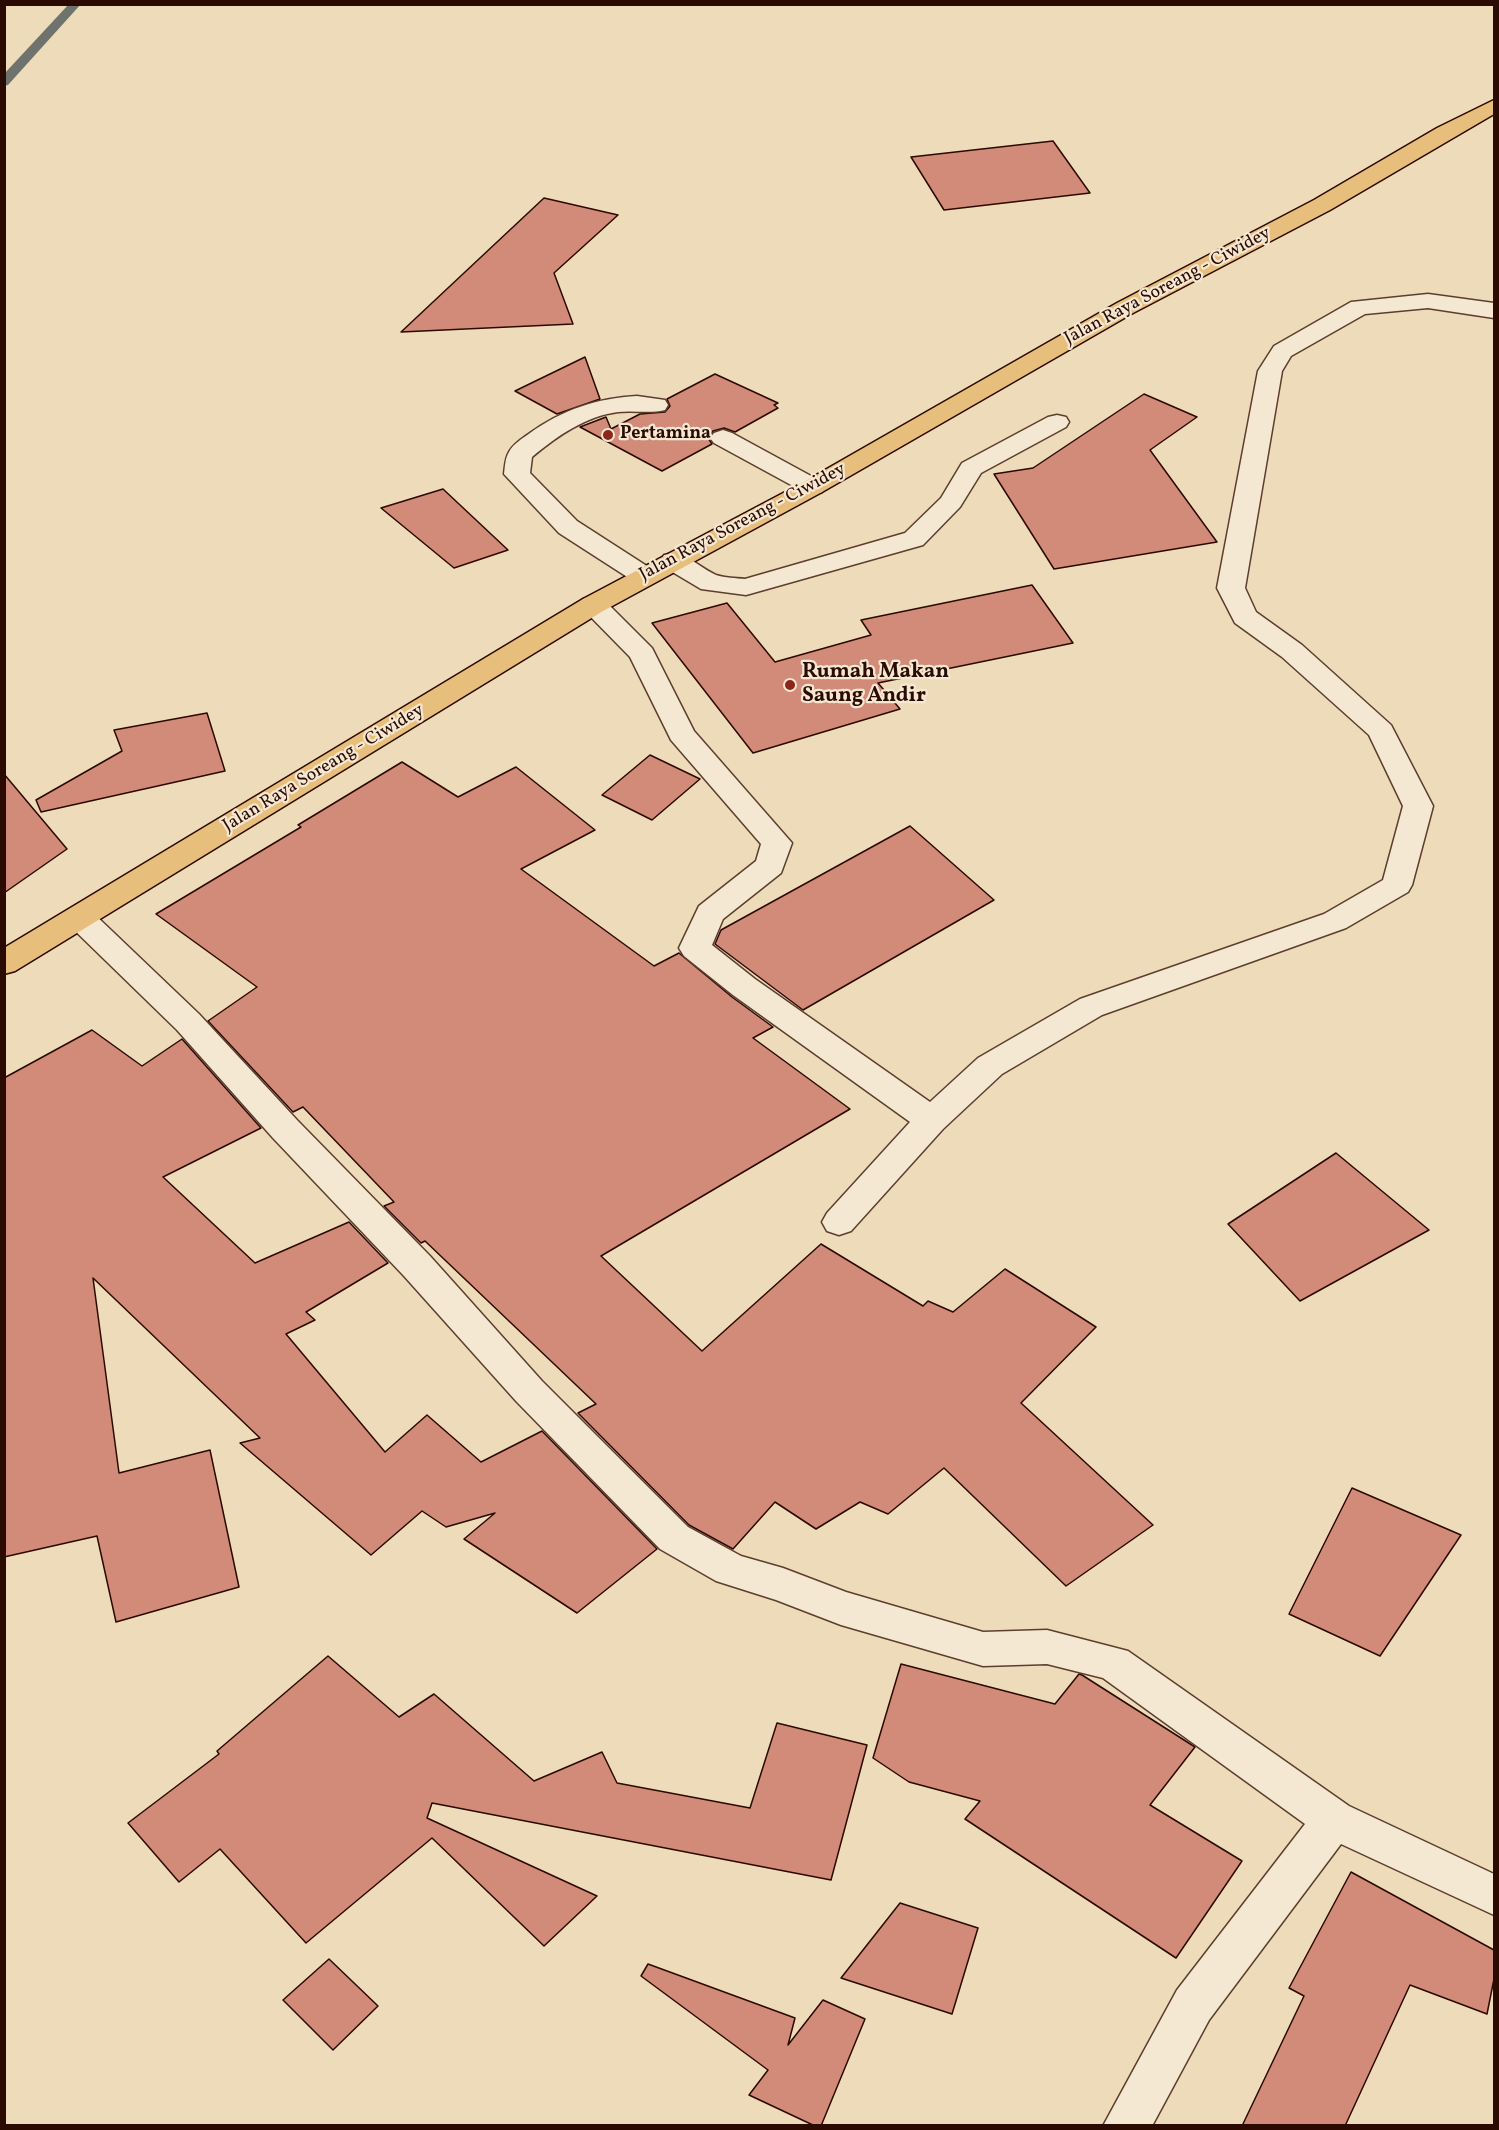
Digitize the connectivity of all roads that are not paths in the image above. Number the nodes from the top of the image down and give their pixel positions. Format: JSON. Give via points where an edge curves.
{"nodes":[{"id":1,"x":1494,"y":106,"type":"edge"},
{"id":2,"x":1494,"y":311,"type":"edge"},
{"id":3,"x":656,"y":405,"type":"dead end"},
{"id":4,"x":1058,"y":422,"type":"dead end"},
{"id":5,"x":723,"y":438,"type":"dead end"},
{"id":6,"x":813,"y":487,"type":"junction"},
{"id":7,"x":673,"y":561,"type":"junction"},
{"id":8,"x":644,"y":576,"type":"junction"},
{"id":9,"x":593,"y":604,"type":"junction"},
{"id":10,"x":80,"y":918,"type":"junction"},
{"id":11,"x":4,"y":963,"type":"edge"},
{"id":12,"x":931,"y":1120,"type":"junction"},
{"id":13,"x":839,"y":1222,"type":"dead end"},
{"id":14,"x":1334,"y":1820,"type":"junction"},
{"id":15,"x":1494,"y":1895,"type":"edge"},
{"id":16,"x":1126,"y":2126,"type":"edge"}],
"edges":[{"from":1,"to":6,"type":"highway","name":"Jalan Raya Soreang - Ciwidey","via":[[1322,205],[1125,309]]},
{"from":2,"to":12,"type":"street","via":[[1428,301],[1359,307],[1282,351],[1270,371],[1231,588],[1245,617],[1292,651],[1381,731],[1418,806],[1397,885],[1335,921],[1091,1007],[990,1066]]},
{"from":3,"to":8,"type":"street","via":[[618,404],[581,413],[538,437],[520,454],[517,474],[568,527]]},
{"from":4,"to":7,"type":"street","via":[[971,468],[951,502],[914,539],[746,587],[711,583]]},
{"from":5,"to":6,"type":"street"},
{"from":6,"to":7,"type":"highway","name":"Jalan Raya Soreang - Ciwidey"},
{"from":7,"to":8,"type":"highway","name":"Jalan Raya Soreang - Ciwidey"},
{"from":8,"to":9,"type":"highway","name":"Jalan Raya Soreang - Ciwidey"},
{"from":9,"to":10,"type":"highway","name":"Jalan Raya Soreang - Ciwidey"},
{"from":9,"to":12,"type":"street","via":[[642,654],[681,734],[777,843],[770,866],[710,913],[695,948]]},
{"from":10,"to":11,"type":"highway","name":"Jalan Raya Soreang - Ciwidey"},
{"from":10,"to":14,"type":"street","via":[[188,1022],[529,1391],[674,1538],[730,1569],[874,1618],[983,1649],[1047,1647],[1114,1663]]},
{"from":12,"to":13,"type":"street"},
{"from":14,"to":15,"type":"street"},
{"from":14,"to":16,"type":"street","via":[[1193,2004]]}]}
